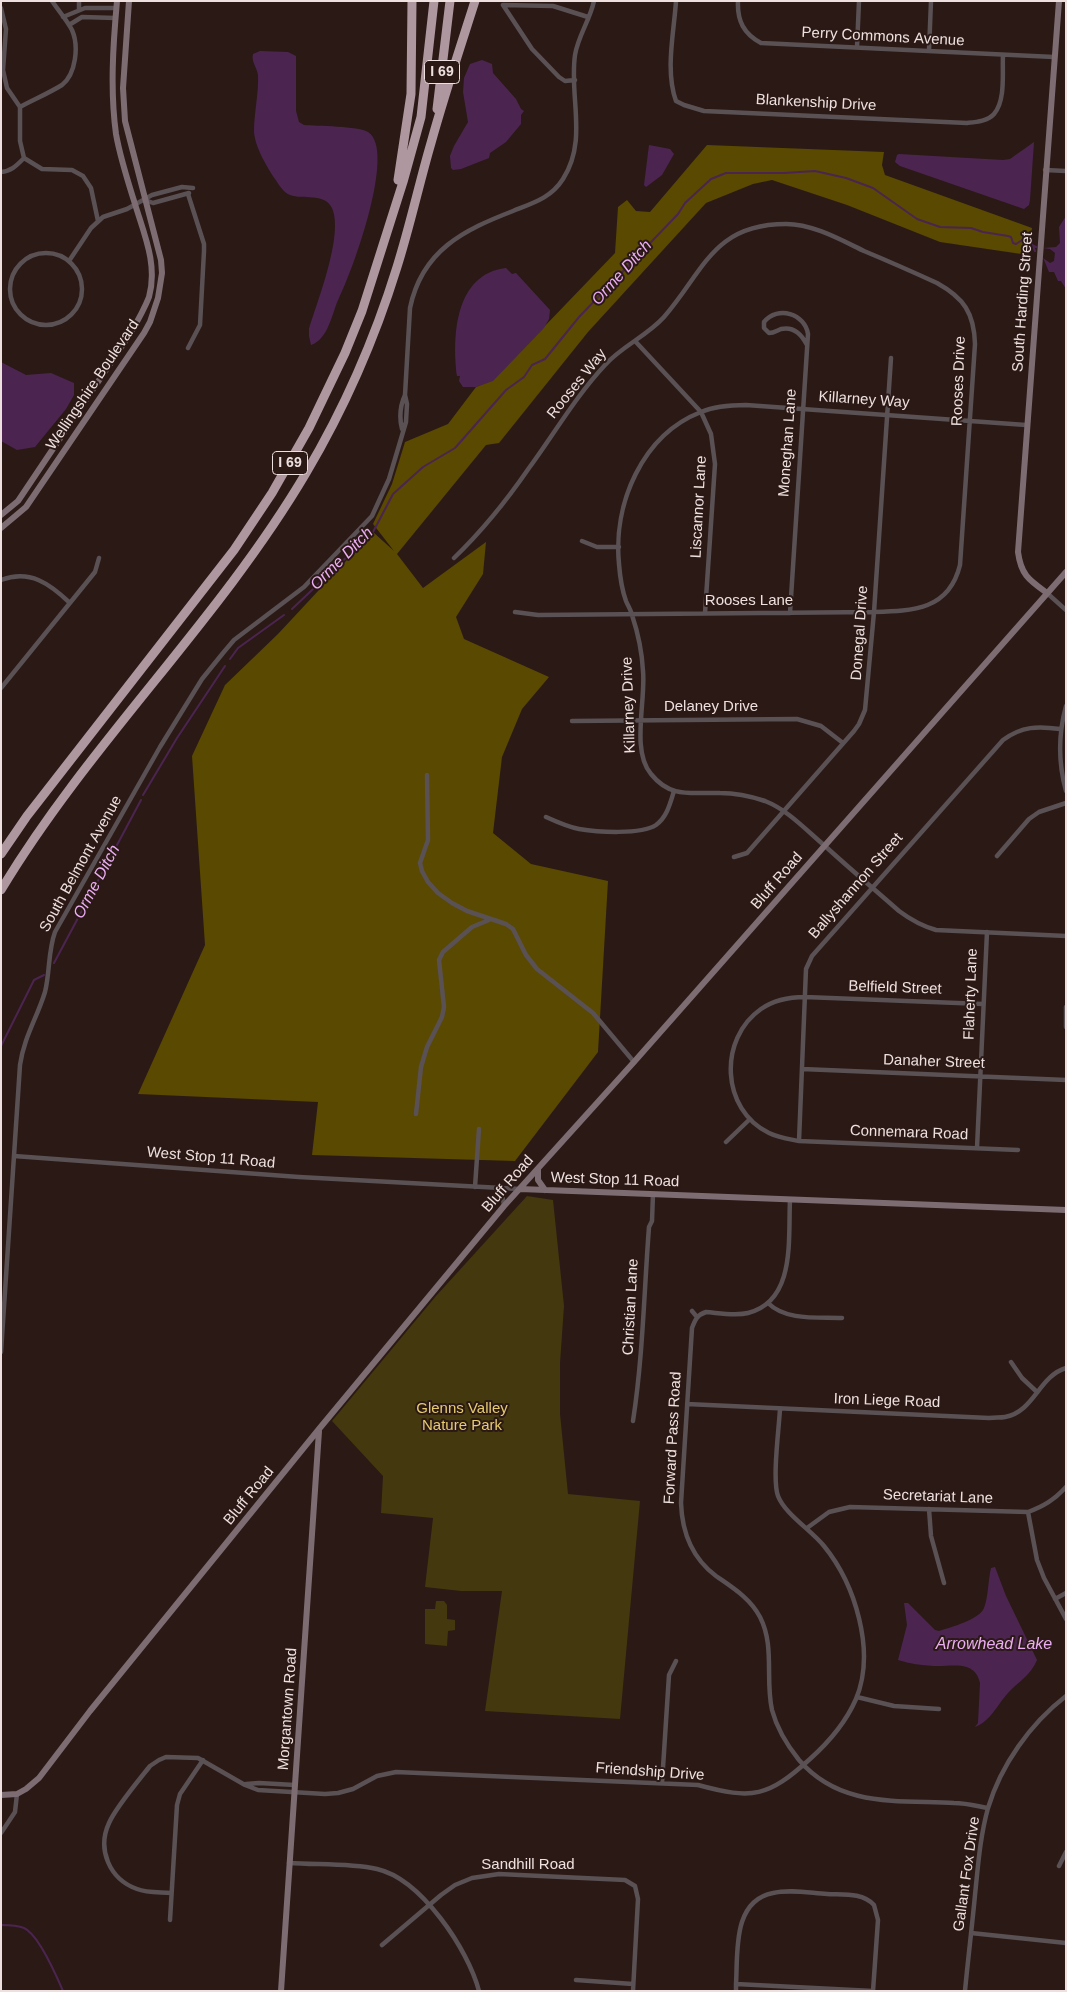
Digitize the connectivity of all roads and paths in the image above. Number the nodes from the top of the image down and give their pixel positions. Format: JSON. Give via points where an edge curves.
{"nodes":[{"id":1,"x":52,"y":1,"type":"edge"},
{"id":2,"x":79,"y":1,"type":"edge"},
{"id":3,"x":129,"y":1,"type":"edge"},
{"id":4,"x":412,"y":1,"type":"edge"},
{"id":5,"x":434,"y":1,"type":"edge"},
{"id":6,"x":450,"y":1,"type":"edge"},
{"id":7,"x":475,"y":1,"type":"edge"},
{"id":8,"x":594,"y":1,"type":"edge"},
{"id":9,"x":676,"y":1,"type":"edge"},
{"id":10,"x":738,"y":1,"type":"edge"},
{"id":11,"x":859,"y":1,"type":"edge"},
{"id":12,"x":931,"y":1,"type":"edge"},
{"id":13,"x":1058,"y":1,"type":"edge"},
{"id":14,"x":116,"y":5,"type":"edge"},
{"id":15,"x":1,"y":8,"type":"edge"},
{"id":16,"x":79,"y":10,"type":"junction"},
{"id":17,"x":63,"y":17,"type":"junction"},
{"id":18,"x":588,"y":17,"type":"junction"},
{"id":19,"x":116,"y":18,"type":"junction"},
{"id":20,"x":68,"y":25,"type":"junction"},
{"id":21,"x":857,"y":47,"type":"junction"},
{"id":22,"x":929,"y":51,"type":"junction"},
{"id":23,"x":1003,"y":55,"type":"junction"},
{"id":24,"x":1054,"y":57,"type":"junction"},
{"id":25,"x":575,"y":80,"type":"junction"},
{"id":26,"x":20,"y":107,"type":"junction"},
{"id":27,"x":431,"y":142,"type":"junction"},
{"id":28,"x":24,"y":158,"type":"junction"},
{"id":29,"x":1046,"y":170,"type":"junction"},
{"id":30,"x":1066,"y":171,"type":"edge"},
{"id":31,"x":1,"y":172,"type":"edge"},
{"id":32,"x":188,"y":194,"type":"junction"},
{"id":33,"x":145,"y":200,"type":"junction"},
{"id":34,"x":135,"y":205,"type":"junction"},
{"id":35,"x":98,"y":221,"type":"junction"},
{"id":36,"x":391,"y":221,"type":"junction"},
{"id":37,"x":789,"y":224,"type":"joint"},
{"id":38,"x":69,"y":261,"type":"junction"},
{"id":39,"x":635,"y":341,"type":"junction"},
{"id":40,"x":807,"y":345,"type":"junction"},
{"id":41,"x":188,"y":348,"type":"dead end"},
{"id":42,"x":891,"y":358,"type":"dead end"},
{"id":43,"x":803,"y":408,"type":"junction"},
{"id":44,"x":701,"y":412,"type":"junction"},
{"id":45,"x":886,"y":414,"type":"junction"},
{"id":46,"x":971,"y":420,"type":"junction"},
{"id":47,"x":1026,"y":425,"type":"junction"},
{"id":48,"x":1,"y":515,"type":"edge"},
{"id":49,"x":1,"y":528,"type":"edge"},
{"id":50,"x":582,"y":541,"type":"dead end"},
{"id":51,"x":619,"y":547,"type":"junction"},
{"id":52,"x":99,"y":558,"type":"dead end"},
{"id":53,"x":454,"y":558,"type":"dead end"},
{"id":54,"x":960,"y":565,"type":"joint"},
{"id":55,"x":1066,"y":572,"type":"edge"},
{"id":56,"x":1,"y":580,"type":"edge"},
{"id":57,"x":1047,"y":594,"type":"junction"},
{"id":58,"x":70,"y":603,"type":"junction"},
{"id":59,"x":1066,"y":610,"type":"edge"},
{"id":60,"x":515,"y":612,"type":"dead end"},
{"id":61,"x":874,"y":612,"type":"junction"},
{"id":62,"x":705,"y":613,"type":"junction"},
{"id":63,"x":790,"y":613,"type":"junction"},
{"id":64,"x":632,"y":614,"type":"junction"},
{"id":65,"x":1,"y":688,"type":"edge"},
{"id":66,"x":1066,"y":706,"type":"edge"},
{"id":67,"x":642,"y":720,"type":"junction"},
{"id":68,"x":572,"y":721,"type":"dead end"},
{"id":69,"x":1060,"y":729,"type":"junction"},
{"id":70,"x":843,"y":743,"type":"junction"},
{"id":71,"x":426,"y":775,"type":"dead end"},
{"id":72,"x":674,"y":791,"type":"junction"},
{"id":73,"x":1066,"y":791,"type":"edge"},
{"id":74,"x":1066,"y":804,"type":"edge"},
{"id":75,"x":782,"y":811,"type":"junction"},
{"id":76,"x":546,"y":817,"type":"dead end"},
{"id":77,"x":824,"y":846,"type":"junction"},
{"id":78,"x":1,"y":854,"type":"edge"},
{"id":79,"x":996,"y":856,"type":"dead end"},
{"id":80,"x":734,"y":857,"type":"dead end"},
{"id":81,"x":872,"y":887,"type":"junction"},
{"id":82,"x":1,"y":890,"type":"edge"},
{"id":83,"x":490,"y":920,"type":"junction"},
{"id":84,"x":986,"y":932,"type":"junction"},
{"id":85,"x":1066,"y":936,"type":"edge"},
{"id":86,"x":805,"y":997,"type":"junction"},
{"id":87,"x":983,"y":1004,"type":"junction"},
{"id":88,"x":1066,"y":1007,"type":"edge"},
{"id":89,"x":1066,"y":1027,"type":"edge"},
{"id":90,"x":634,"y":1062,"type":"junction"},
{"id":91,"x":802,"y":1069,"type":"junction"},
{"id":92,"x":980,"y":1076,"type":"junction"},
{"id":93,"x":1066,"y":1080,"type":"edge"},
{"id":94,"x":416,"y":1114,"type":"dead end"},
{"id":95,"x":750,"y":1119,"type":"junction"},
{"id":96,"x":479,"y":1130,"type":"dead end"},
{"id":97,"x":799,"y":1141,"type":"junction"},
{"id":98,"x":726,"y":1142,"type":"dead end"},
{"id":99,"x":977,"y":1148,"type":"junction"},
{"id":100,"x":1018,"y":1150,"type":"dead end"},
{"id":101,"x":14,"y":1156,"type":"junction"},
{"id":102,"x":538,"y":1168,"type":"junction"},
{"id":103,"x":475,"y":1187,"type":"junction"},
{"id":104,"x":494,"y":1188,"type":"junction"},
{"id":105,"x":520,"y":1189,"type":"junction"},
{"id":106,"x":545,"y":1190,"type":"junction"},
{"id":107,"x":653,"y":1194,"type":"junction"},
{"id":108,"x":790,"y":1200,"type":"junction"},
{"id":109,"x":504,"y":1206,"type":"junction"},
{"id":110,"x":1066,"y":1210,"type":"edge"},
{"id":111,"x":768,"y":1303,"type":"junction"},
{"id":112,"x":692,"y":1311,"type":"dead end"},
{"id":113,"x":697,"y":1316,"type":"junction"},
{"id":114,"x":842,"y":1318,"type":"dead end"},
{"id":115,"x":1,"y":1352,"type":"edge"},
{"id":116,"x":1011,"y":1362,"type":"dead end"},
{"id":117,"x":1066,"y":1368,"type":"edge"},
{"id":118,"x":1037,"y":1392,"type":"junction"},
{"id":119,"x":687,"y":1404,"type":"junction"},
{"id":120,"x":780,"y":1409,"type":"junction"},
{"id":121,"x":633,"y":1421,"type":"dead end"},
{"id":122,"x":319,"y":1430,"type":"junction"},
{"id":123,"x":1066,"y":1487,"type":"edge"},
{"id":124,"x":929,"y":1509,"type":"junction"},
{"id":125,"x":1028,"y":1512,"type":"junction"},
{"id":126,"x":807,"y":1528,"type":"junction"},
{"id":127,"x":944,"y":1583,"type":"dead end"},
{"id":128,"x":1066,"y":1593,"type":"edge"},
{"id":129,"x":1055,"y":1599,"type":"junction"},
{"id":130,"x":1066,"y":1619,"type":"edge"},
{"id":131,"x":676,"y":1661,"type":"dead end"},
{"id":132,"x":1066,"y":1696,"type":"edge"},
{"id":133,"x":857,"y":1697,"type":"junction"},
{"id":134,"x":939,"y":1708,"type":"dead end"},
{"id":135,"x":203,"y":1760,"type":"junction"},
{"id":136,"x":803,"y":1765,"type":"junction"},
{"id":137,"x":662,"y":1783,"type":"junction"},
{"id":138,"x":295,"y":1789,"type":"junction"},
{"id":139,"x":17,"y":1794,"type":"junction"},
{"id":140,"x":1,"y":1795,"type":"edge"},
{"id":141,"x":988,"y":1808,"type":"junction"},
{"id":142,"x":1,"y":1833,"type":"edge"},
{"id":143,"x":1066,"y":1852,"type":"edge"},
{"id":144,"x":290,"y":1863,"type":"junction"},
{"id":145,"x":1060,"y":1866,"type":"dead end"},
{"id":146,"x":172,"y":1893,"type":"junction"},
{"id":147,"x":428,"y":1905,"type":"junction"},
{"id":148,"x":170,"y":1920,"type":"dead end"},
{"id":149,"x":971,"y":1933,"type":"junction"},
{"id":150,"x":1066,"y":1943,"type":"edge"},
{"id":151,"x":382,"y":1945,"type":"dead end"},
{"id":152,"x":576,"y":1980,"type":"dead end"},
{"id":153,"x":633,"y":1984,"type":"junction"},
{"id":154,"x":736,"y":1984,"type":"junction"},
{"id":155,"x":281,"y":1991,"type":"edge"},
{"id":156,"x":478,"y":1991,"type":"edge"},
{"id":157,"x":633,"y":1991,"type":"edge"},
{"id":158,"x":736,"y":1991,"type":"edge"},
{"id":159,"x":873,"y":1991,"type":"edge"},
{"id":160,"x":965,"y":1991,"type":"edge"}],
"edges":[{"from":1,"to":17,"type":"street"},
{"from":2,"to":16,"type":"street"},
{"from":3,"to":33,"type":"main road","name":"Wellingshire Boulevard","via":[[124,114]]},
{"from":4,"to":36,"type":"highway","via":[[411,94]]},
{"from":5,"to":36,"type":"highway","number":"I 69","via":[[421,118]]},
{"from":6,"to":27,"type":"highway","number":"I 69"},
{"from":7,"to":27,"type":"highway"},
{"from":8,"to":18,"type":"street"},
{"from":9,"to":23,"type":"street","name":"Blankenship Drive","via":[[671,72],[673,91],[676,100],[704,111],[967,123],[993,115],[998,107]]},
{"from":10,"to":21,"type":"street","name":"Perry Commons Avenue","via":[[740,24],[752,38],[762,42]]},
{"from":11,"to":21,"type":"street"},
{"from":12,"to":22,"type":"street"},
{"from":13,"to":24,"type":"main road","name":"South Harding Street"},
{"from":14,"to":16,"type":"street"},
{"from":14,"to":19,"type":"main road","name":"Wellingshire Boulevard"},
{"from":15,"to":26,"type":"street","via":[[6,29],[4,80]]},
{"from":16,"to":17,"type":"street"},
{"from":17,"to":20,"type":"street"},
{"from":18,"to":25,"type":"street","via":[[575,54]]},
{"from":18,"to":25,"type":"street","via":[[553,6],[503,5],[528,45],[559,77],[565,81]]},
{"from":19,"to":20,"type":"street","via":[[82,17]]},
{"from":19,"to":34,"type":"main road","name":"Wellingshire Boulevard","via":[[113,106],[117,139]]},
{"from":20,"to":26,"type":"street","via":[[75,44],[74,67],[70,76],[63,84]]},
{"from":21,"to":22,"type":"street","name":"Perry Commons Avenue"},
{"from":22,"to":23,"type":"street","name":"Perry Commons Avenue"},
{"from":23,"to":24,"type":"street","name":"Perry Commons Avenue"},
{"from":24,"to":29,"type":"main road","name":"South Harding Street"},
{"from":25,"to":101,"type":"street","name":"South Belmont Avenue","via":[[576,149],[570,166],[554,190],[540,201],[456,237],[436,256],[412,297],[402,430],[392,469],[377,507],[366,524],[323,569],[231,644],[202,679],[60,922],[50,948],[44,993],[23,1051]]},
{"from":26,"to":28,"type":"street","via":[[20,141]]},
{"from":27,"to":82,"type":"highway","number":"I 69","via":[[389,293],[346,397],[307,472],[242,572],[49,816]]},
{"from":28,"to":31,"type":"street","via":[[16,167]]},
{"from":28,"to":35,"type":"street","via":[[42,169],[72,170],[83,176],[91,188]]},
{"from":29,"to":30,"type":"street"},
{"from":29,"to":47,"type":"main road","name":"South Harding Street"},
{"from":32,"to":33,"type":"street","via":[[153,203]]},
{"from":32,"to":33,"type":"street","via":[[193,188],[182,186]]},
{"from":32,"to":41,"type":"street","via":[[204,244],[200,325]]},
{"from":33,"to":34,"type":"street"},
{"from":33,"to":49,"type":"main road","name":"Wellingshire Boulevard","via":[[162,273],[150,322],[26,507]]},
{"from":34,"to":35,"type":"street"},
{"from":34,"to":48,"type":"main road","name":"Wellingshire Boulevard","via":[[152,262],[149,295],[142,314],[18,501]]},
{"from":35,"to":38,"type":"street"},
{"from":36,"to":78,"type":"highway","number":"I 69","via":[[344,353],[309,428],[272,493],[234,550]]},
{"from":37,"to":39,"type":"street","name":"Rooses Way","via":[[752,228],[720,244],[664,316]]},
{"from":37,"to":46,"type":"street","name":"Rooses Drive","via":[[831,235],[937,283],[962,302],[974,329]]},
{"from":38,"to":38,"type":"street","via":[[52,253],[25,259],[10,284],[17,311],[32,322],[51,324],[63,320],[75,310],[82,286],[78,272]]},
{"from":39,"to":44,"type":"street","name":"Liscannor Lane"},
{"from":39,"to":53,"type":"street","name":"Rooses Way","via":[[606,364],[523,477]]},
{"from":40,"to":40,"type":"street","name":"Moneghan Lane","via":[[796,331],[786,329],[769,333],[764,322],[781,313],[799,317],[807,327]]},
{"from":40,"to":43,"type":"street","name":"Moneghan Lane"},
{"from":42,"to":45,"type":"street","name":"Donegal Drive"},
{"from":43,"to":44,"type":"street","name":"Killarney Way","via":[[746,404]]},
{"from":43,"to":45,"type":"street","name":"Killarney Way"},
{"from":43,"to":63,"type":"street","name":"Moneghan Lane"},
{"from":44,"to":51,"type":"street","name":"Killarney Drive","via":[[665,433],[644,459],[625,501]]},
{"from":44,"to":62,"type":"street","name":"Liscannor Lane","via":[[711,434],[715,464]]},
{"from":45,"to":46,"type":"street","name":"Killarney Way"},
{"from":45,"to":61,"type":"street","name":"Donegal Drive"},
{"from":46,"to":47,"type":"street","name":"Killarney Way"},
{"from":46,"to":54,"type":"street","name":"Rooses Drive"},
{"from":47,"to":57,"type":"main road","name":"South Harding Street","via":[[1019,560],[1025,576]]},
{"from":50,"to":51,"type":"street","via":[[597,546]]},
{"from":51,"to":64,"type":"street","name":"Killarney Drive","via":[[622,587]]},
{"from":52,"to":58,"type":"street","via":[[95,572]]},
{"from":54,"to":61,"type":"street","name":"Rooses Lane","via":[[950,588],[934,602],[906,611]]},
{"from":55,"to":57,"type":"main road","name":"Bluff Road"},
{"from":56,"to":58,"type":"street","via":[[33,577],[52,586]]},
{"from":57,"to":59,"type":"street"},
{"from":57,"to":77,"type":"main road","name":"Bluff Road"},
{"from":58,"to":65,"type":"street"},
{"from":60,"to":64,"type":"street","name":"Rooses Lane","via":[[538,615]]},
{"from":61,"to":63,"type":"street","name":"Rooses Lane"},
{"from":61,"to":70,"type":"street","name":"Donegal Drive","via":[[867,706],[860,724]]},
{"from":62,"to":63,"type":"street","name":"Rooses Lane"},
{"from":62,"to":64,"type":"street","name":"Rooses Lane"},
{"from":64,"to":67,"type":"street","name":"Killarney Drive","via":[[644,672]]},
{"from":66,"to":69,"type":"street"},
{"from":67,"to":68,"type":"street","name":"Delaney Drive"},
{"from":67,"to":70,"type":"street","name":"Delaney Drive","via":[[797,719],[821,726]]},
{"from":67,"to":72,"type":"street","name":"Killarney Drive","via":[[640,747],[644,764],[659,784]]},
{"from":69,"to":73,"type":"street","via":[[1060,764]]},
{"from":69,"to":81,"type":"street","name":"Ballyshannon Street","via":[[1027,727],[1011,733]]},
{"from":70,"to":75,"type":"street","name":"Donegal Drive"},
{"from":71,"to":83,"type":"street","via":[[428,840],[420,864],[422,871],[438,893],[467,912]]},
{"from":72,"to":75,"type":"street","name":"Killarney Drive","via":[[744,795],[765,801]]},
{"from":72,"to":76,"type":"street","via":[[664,818],[648,829],[636,832],[580,829]]},
{"from":74,"to":79,"type":"street","via":[[1034,816]]},
{"from":75,"to":77,"type":"street","name":"Killarney Drive"},
{"from":75,"to":80,"type":"street","name":"Donegal Drive","via":[[747,853]]},
{"from":77,"to":81,"type":"street","name":"Killarney Drive"},
{"from":77,"to":90,"type":"main road","name":"Bluff Road"},
{"from":81,"to":84,"type":"street","name":"Killarney Drive","via":[[899,911],[925,927]]},
{"from":81,"to":86,"type":"street","name":"Ballyshannon Street","via":[[812,956],[806,970]]},
{"from":83,"to":90,"type":"street","via":[[513,929],[537,969],[593,1013]]},
{"from":83,"to":94,"type":"street","via":[[472,927],[443,952],[439,960],[444,1007],[421,1067]]},
{"from":84,"to":85,"type":"street","name":"Killarney Drive"},
{"from":84,"to":87,"type":"street","name":"Flaherty Lane"},
{"from":86,"to":87,"type":"street","name":"Belfield Street"},
{"from":86,"to":91,"type":"street","name":"Ballyshannon Street"},
{"from":86,"to":95,"type":"street","name":"Belfield Street","via":[[780,1000],[762,1009],[747,1022],[735,1042],[730,1062],[732,1084],[738,1103]]},
{"from":87,"to":92,"type":"street","name":"Flaherty Lane"},
{"from":88,"to":89,"type":"street"},
{"from":90,"to":102,"type":"main road","name":"Bluff Road"},
{"from":91,"to":92,"type":"street","name":"Danaher Street"},
{"from":91,"to":97,"type":"street","name":"Ballyshannon Street"},
{"from":92,"to":93,"type":"street","name":"Danaher Street"},
{"from":92,"to":99,"type":"street","name":"Flaherty Lane"},
{"from":95,"to":97,"type":"street","name":"Connemara Road","via":[[779,1137]]},
{"from":95,"to":98,"type":"street"},
{"from":96,"to":103,"type":"street"},
{"from":97,"to":99,"type":"street","name":"Connemara Road"},
{"from":99,"to":100,"type":"street","name":"Connemara Road"},
{"from":101,"to":103,"type":"street","name":"West Stop 11 Road"},
{"from":101,"to":115,"type":"street","name":"South Belmont Avenue"},
{"from":102,"to":105,"type":"main road","name":"Bluff Road"},
{"from":102,"to":106,"type":"main road","via":[[538,1180]]},
{"from":103,"to":104,"type":"street","name":"West Stop 11 Road"},
{"from":104,"to":105,"type":"street","name":"West Stop 11 Road"},
{"from":104,"to":109,"type":"street","via":[[502,1193]]},
{"from":105,"to":106,"type":"main road","name":"West Stop 11 Road"},
{"from":105,"to":109,"type":"main road","name":"Bluff Road"},
{"from":106,"to":107,"type":"main road","name":"West Stop 11 Road"},
{"from":107,"to":108,"type":"main road","name":"West Stop 11 Road"},
{"from":107,"to":121,"type":"street","name":"Christian Lane","via":[[642,1352]]},
{"from":108,"to":110,"type":"main road","name":"West Stop 11 Road"},
{"from":108,"to":111,"type":"street","via":[[786,1271],[782,1286]]},
{"from":109,"to":122,"type":"main road","name":"Bluff Road"},
{"from":111,"to":113,"type":"street","via":[[747,1313],[706,1312]]},
{"from":111,"to":114,"type":"street","via":[[789,1315]]},
{"from":112,"to":113,"type":"street"},
{"from":113,"to":119,"type":"street","name":"Forward Pass Road","via":[[692,1328]]},
{"from":116,"to":118,"type":"street"},
{"from":117,"to":118,"type":"street","name":"Iron Liege Road","via":[[1052,1375]]},
{"from":118,"to":120,"type":"street","name":"Iron Liege Road","via":[[1030,1403],[1006,1417]]},
{"from":119,"to":120,"type":"street","name":"Iron Liege Road"},
{"from":119,"to":136,"type":"street","name":"Forward Pass Road","via":[[681,1503],[684,1530],[701,1561],[744,1596],[760,1618],[769,1646],[772,1711],[783,1738]]},
{"from":120,"to":126,"type":"street","via":[[777,1494],[785,1507]]},
{"from":122,"to":138,"type":"main road","name":"Morgantown Road"},
{"from":122,"to":139,"type":"main road","name":"Bluff Road","via":[[39,1778]]},
{"from":123,"to":125,"type":"street","name":"Secretariat Lane","via":[[1049,1503]]},
{"from":124,"to":125,"type":"street","name":"Secretariat Lane"},
{"from":124,"to":126,"type":"street","name":"Secretariat Lane","via":[[850,1507],[829,1512]]},
{"from":124,"to":127,"type":"street","via":[[931,1536]]},
{"from":125,"to":129,"type":"street","via":[[1037,1560]]},
{"from":126,"to":133,"type":"street","via":[[837,1564],[857,1608],[863,1659]]},
{"from":128,"to":129,"type":"street"},
{"from":129,"to":130,"type":"street"},
{"from":131,"to":137,"type":"street","via":[[669,1675]]},
{"from":132,"to":141,"type":"street","name":"Gallant Fox Drive","via":[[1041,1719],[1017,1749]]},
{"from":133,"to":134,"type":"street","via":[[894,1706]]},
{"from":133,"to":136,"type":"street","name":"Friendship Drive","via":[[836,1733]]},
{"from":135,"to":138,"type":"street","name":"Friendship Drive","via":[[258,1790]]},
{"from":135,"to":146,"type":"street","via":[[180,1794],[177,1804]]},
{"from":135,"to":146,"type":"street","via":[[166,1757],[158,1760],[110,1820],[104,1834],[104,1850],[112,1871],[126,1884],[145,1891]]},
{"from":136,"to":137,"type":"street","name":"Friendship Drive","via":[[782,1783],[743,1795],[698,1785]]},
{"from":136,"to":141,"type":"street","via":[[826,1784],[862,1798],[957,1803]]},
{"from":137,"to":138,"type":"street","name":"Friendship Drive","via":[[396,1772],[377,1776],[338,1793]]},
{"from":138,"to":144,"type":"main road","name":"Morgantown Road"},
{"from":139,"to":140,"type":"main road"},
{"from":139,"to":142,"type":"street","via":[[15,1812]]},
{"from":141,"to":149,"type":"street","name":"Gallant Fox Drive","via":[[980,1843]]},
{"from":143,"to":145,"type":"street"},
{"from":144,"to":147,"type":"street","via":[[379,1869],[399,1878]]},
{"from":144,"to":155,"type":"main road","name":"Morgantown Road"},
{"from":146,"to":148,"type":"street"},
{"from":147,"to":151,"type":"street","name":"Sandhill Road"},
{"from":147,"to":153,"type":"street","name":"Sandhill Road","via":[[455,1885],[487,1875],[625,1880],[634,1885],[638,1899]]},
{"from":147,"to":156,"type":"street","via":[[460,1947]]},
{"from":149,"to":150,"type":"street"},
{"from":149,"to":160,"type":"street","name":"Gallant Fox Drive"},
{"from":152,"to":153,"type":"street"},
{"from":153,"to":157,"type":"street"},
{"from":154,"to":158,"type":"street"},
{"from":154,"to":159,"type":"street"},
{"from":154,"to":159,"type":"street","via":[[740,1926],[744,1915],[753,1903],[766,1895],[784,1892],[860,1896],[872,1904],[878,1920]]}]}
